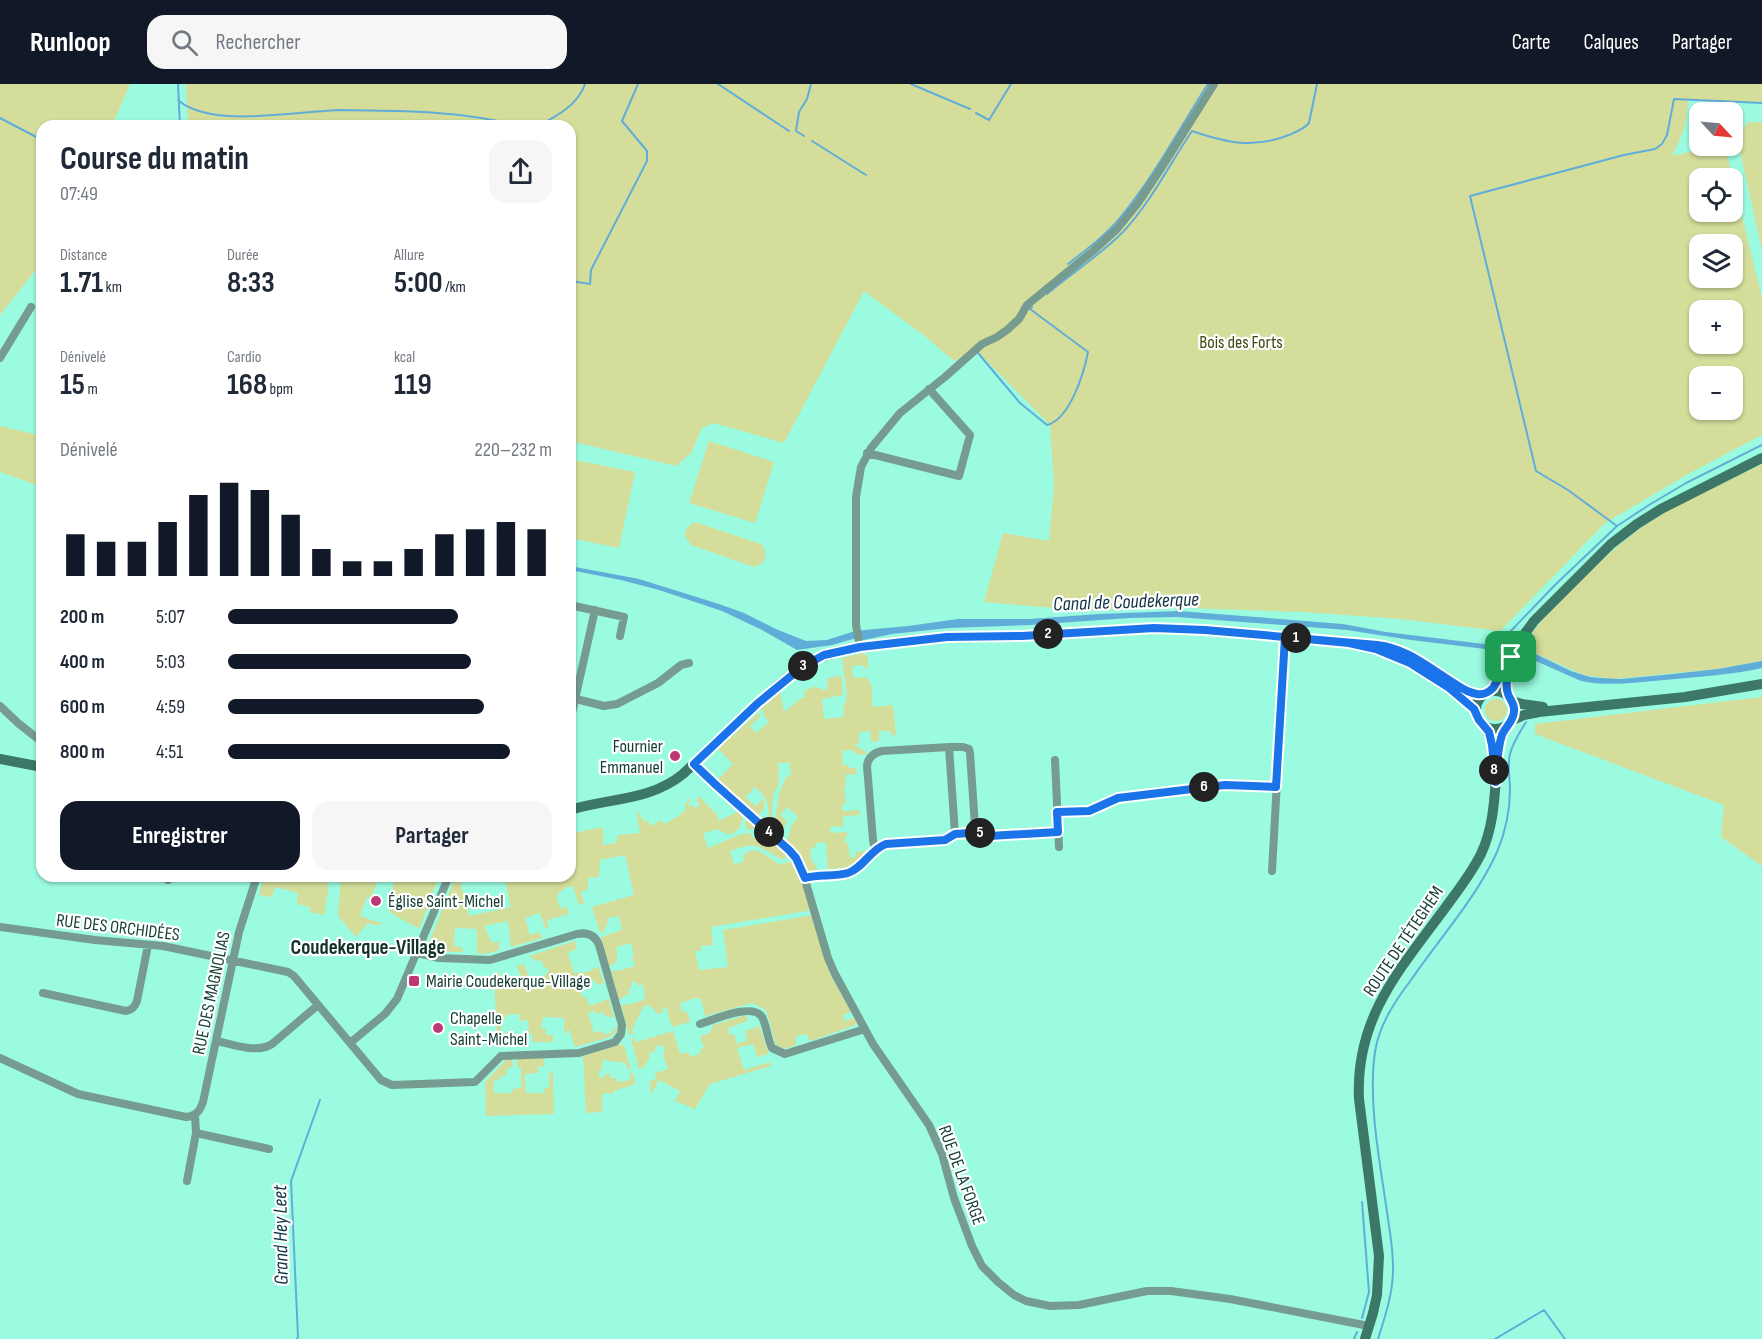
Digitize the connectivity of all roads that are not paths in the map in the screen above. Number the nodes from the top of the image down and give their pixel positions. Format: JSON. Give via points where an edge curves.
{"nodes":[{"id":1,"x":1214,"y":84,"type":"edge"},
{"id":2,"x":31,"y":307,"type":"dead end"},
{"id":3,"x":0,"y":358,"type":"edge"},
{"id":4,"x":929,"y":389,"type":"junction"},
{"id":5,"x":867,"y":453,"type":"junction"},
{"id":6,"x":1762,"y":458,"type":"edge"},
{"id":7,"x":576,"y":606,"type":"edge"},
{"id":8,"x":595,"y":610,"type":"junction"},
{"id":9,"x":620,"y":636,"type":"dead end"},
{"id":10,"x":1285,"y":637,"type":"junction"},
{"id":11,"x":859,"y":645,"type":"junction"},
{"id":12,"x":1362,"y":645,"type":"junction"},
{"id":13,"x":1511,"y":657,"type":"junction"},
{"id":14,"x":689,"y":663,"type":"dead end"},
{"id":15,"x":1762,"y":684,"type":"edge"},
{"id":16,"x":1487,"y":693,"type":"junction"},
{"id":17,"x":1510,"y":698,"type":"junction"},
{"id":18,"x":576,"y":699,"type":"joint"},
{"id":19,"x":0,"y":706,"type":"edge"},
{"id":20,"x":1567,"y":708,"type":"junction"},
{"id":21,"x":1476,"y":712,"type":"junction"},
{"id":22,"x":1509,"y":723,"type":"junction"},
{"id":23,"x":1485,"y":726,"type":"junction"},
{"id":24,"x":36,"y":737,"type":"edge"},
{"id":25,"x":949,"y":747,"type":"junction"},
{"id":26,"x":0,"y":759,"type":"edge"},
{"id":27,"x":1055,"y":760,"type":"dead end"},
{"id":28,"x":694,"y":764,"type":"junction"},
{"id":29,"x":36,"y":765,"type":"edge"},
{"id":30,"x":1496,"y":782,"type":"junction"},
{"id":31,"x":1276,"y":787,"type":"junction"},
{"id":32,"x":576,"y":809,"type":"edge"},
{"id":33,"x":1057,"y":812,"type":"junction"},
{"id":34,"x":974,"y":830,"type":"junction"},
{"id":35,"x":1058,"y":832,"type":"junction"},
{"id":36,"x":955,"y":834,"type":"junction"},
{"id":37,"x":1059,"y":847,"type":"dead end"},
{"id":38,"x":875,"y":850,"type":"junction"},
{"id":39,"x":1272,"y":871,"type":"dead end"},
{"id":40,"x":805,"y":878,"type":"junction"},
{"id":41,"x":256,"y":882,"type":"edge"},
{"id":42,"x":447,"y":882,"type":"edge"},
{"id":43,"x":0,"y":927,"type":"edge"},
{"id":44,"x":148,"y":945,"type":"junction"},
{"id":45,"x":417,"y":953,"type":"junction"},
{"id":46,"x":232,"y":960,"type":"junction"},
{"id":47,"x":43,"y":993,"type":"dead end"},
{"id":48,"x":318,"y":1005,"type":"junction"},
{"id":49,"x":700,"y":1024,"type":"dead end"},
{"id":50,"x":865,"y":1029,"type":"junction"},
{"id":51,"x":216,"y":1041,"type":"junction"},
{"id":52,"x":350,"y":1043,"type":"junction"},
{"id":53,"x":0,"y":1058,"type":"edge"},
{"id":54,"x":195,"y":1115,"type":"junction"},
{"id":55,"x":196,"y":1133,"type":"junction"},
{"id":56,"x":269,"y":1149,"type":"dead end"},
{"id":57,"x":187,"y":1181,"type":"dead end"},
{"id":58,"x":1369,"y":1326,"type":"junction"},
{"id":59,"x":1365,"y":1339,"type":"edge"}],
"edges":[{"from":1,"to":4,"type":"street","via":[[1151,184],[1117,229],[1027,305],[1007,330],[982,344]]},
{"from":2,"to":3,"type":"street"},
{"from":4,"to":5,"type":"street","via":[[900,413]]},
{"from":4,"to":5,"type":"street","via":[[969,433],[959,476]]},
{"from":5,"to":11,"type":"street","via":[[856,488]]},
{"from":6,"to":13,"type":"street","via":[[1676,500],[1624,534],[1545,609]]},
{"from":7,"to":8,"type":"street"},
{"from":8,"to":9,"type":"street","via":[[624,617]]},
{"from":8,"to":18,"type":"street"},
{"from":10,"to":11,"type":"street","via":[[1154,628]]},
{"from":10,"to":12,"type":"street"},
{"from":10,"to":31,"type":"street"},
{"from":11,"to":28,"type":"street","via":[[824,655],[802,667]]},
{"from":12,"to":16,"type":"street","via":[[1381,645],[1405,653],[1467,691]]},
{"from":12,"to":21,"type":"street","via":[[1415,666],[1468,702]]},
{"from":13,"to":16,"type":"street"},
{"from":13,"to":17,"type":"street","via":[[1507,685]]},
{"from":14,"to":18,"type":"street","via":[[617,704],[604,706]]},
{"from":15,"to":20,"type":"street","via":[[1685,698]]},
{"from":16,"to":17,"type":"street","via":[[1499,691]]},
{"from":16,"to":21,"type":"street"},
{"from":17,"to":20,"type":"street","via":[[1537,706]]},
{"from":17,"to":22,"type":"street","via":[[1514,711]]},
{"from":19,"to":24,"type":"street"},
{"from":20,"to":22,"type":"street","via":[[1528,714]]},
{"from":21,"to":23,"type":"street"},
{"from":22,"to":23,"type":"street","via":[[1497,729]]},
{"from":22,"to":30,"type":"street","name":"ROUTE DE TÉTEGHEM","via":[[1500,742]]},
{"from":23,"to":30,"type":"street","name":"ROUTE DE TÉTEGHEM","via":[[1492,745]]},
{"from":25,"to":34,"type":"street","via":[[970,751]]},
{"from":25,"to":36,"type":"street"},
{"from":25,"to":38,"type":"street","via":[[882,751],[870,757],[867,766]]},
{"from":26,"to":29,"type":"street"},
{"from":27,"to":33,"type":"street"},
{"from":28,"to":32,"type":"street","via":[[675,780],[646,794]]},
{"from":28,"to":40,"type":"street","name":"RUE DE LA FORGE","via":[[789,850]]},
{"from":30,"to":58,"type":"street","name":"ROUTE DE TÉTEGHEM","via":[[1492,822],[1478,860],[1388,987],[1362,1051],[1359,1107],[1379,1256],[1377,1295]]},
{"from":31,"to":33,"type":"street","via":[[1225,785],[1118,798],[1089,811]]},
{"from":31,"to":39,"type":"street"},
{"from":33,"to":35,"type":"street"},
{"from":34,"to":35,"type":"street","via":[[990,836]]},
{"from":34,"to":36,"type":"street"},
{"from":35,"to":37,"type":"street"},
{"from":36,"to":38,"type":"street","via":[[945,840],[886,844]]},
{"from":38,"to":40,"type":"street","via":[[850,872]]},
{"from":40,"to":50,"type":"street","name":"RUE DE LA FORGE","via":[[830,963]]},
{"from":41,"to":46,"type":"street","name":"RUE DES MAGNOLIAS"},
{"from":42,"to":45,"type":"street"},
{"from":43,"to":44,"type":"street","name":"RUE DES ORCHIDÉES"},
{"from":44,"to":46,"type":"street","name":"RUE DES ORCHIDÉES"},
{"from":44,"to":47,"type":"street","via":[[137,1001],[130,1010]]},
{"from":45,"to":52,"type":"street","via":[[394,1004]]},
{"from":45,"to":52,"type":"street","name":"RUE DES ORCHIDÉES","via":[[487,960],[577,934],[590,934],[599,945],[622,1025],[621,1035],[612,1044],[576,1053],[503,1055],[475,1082],[440,1084],[386,1084]]},
{"from":46,"to":48,"type":"street","name":"RUE DES ORCHIDÉES","via":[[288,972]]},
{"from":46,"to":51,"type":"street","name":"RUE DES MAGNOLIAS"},
{"from":48,"to":51,"type":"street","via":[[265,1048]]},
{"from":48,"to":52,"type":"street","name":"RUE DES ORCHIDÉES"},
{"from":49,"to":50,"type":"street","via":[[746,1010],[755,1011],[763,1018],[772,1048],[785,1054]]},
{"from":50,"to":58,"type":"street","name":"RUE DE LA FORGE","via":[[932,1130],[980,1263],[1014,1295],[1038,1305],[1062,1306],[1171,1291]]},
{"from":51,"to":54,"type":"street","name":"RUE DES MAGNOLIAS","via":[[203,1102]]},
{"from":53,"to":54,"type":"street","via":[[78,1094],[186,1117]]},
{"from":54,"to":55,"type":"street","name":"RUE DES MAGNOLIAS"},
{"from":55,"to":56,"type":"street"},
{"from":55,"to":57,"type":"street","name":"RUE DES MAGNOLIAS"},
{"from":58,"to":59,"type":"street","name":"ROUTE DE TÉTEGHEM"}]}
